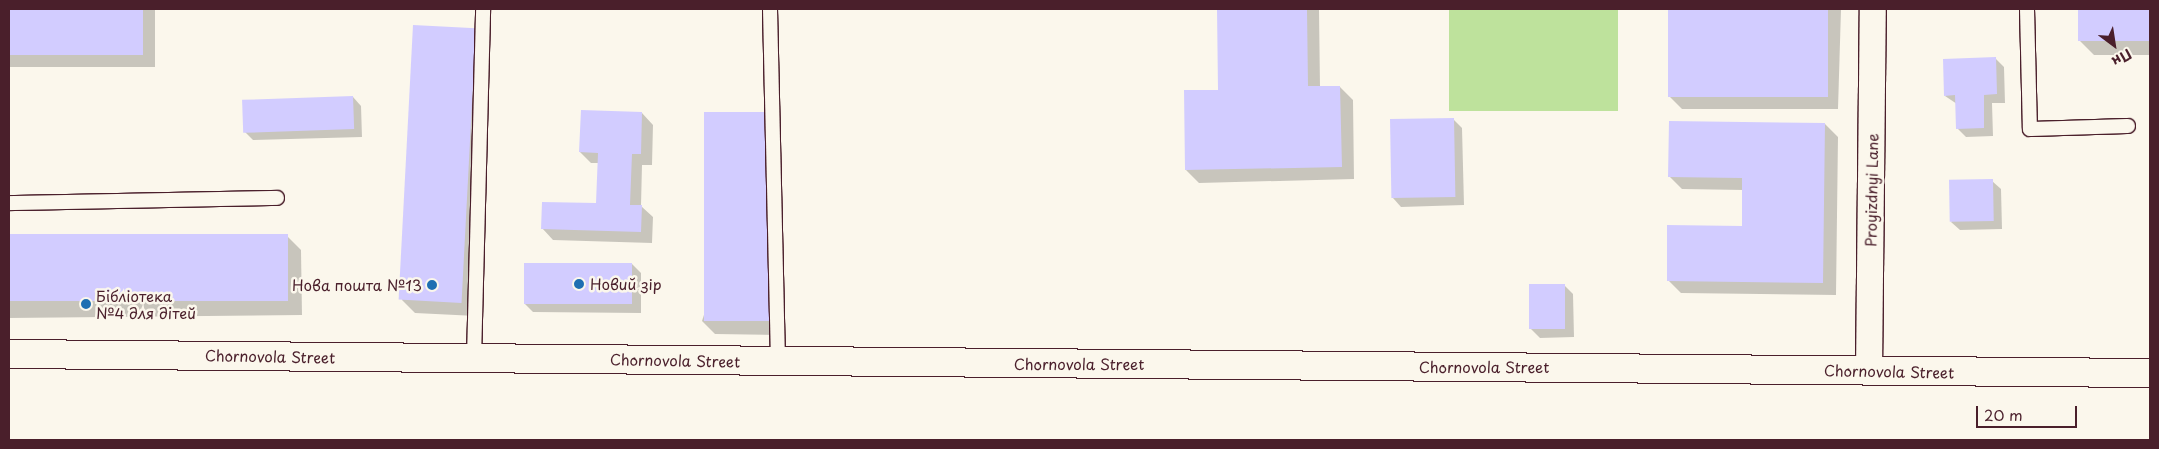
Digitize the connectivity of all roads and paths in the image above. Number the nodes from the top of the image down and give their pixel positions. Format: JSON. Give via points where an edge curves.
{"nodes":[{"id":1,"x":483,"y":9,"type":"edge"},
{"id":2,"x":770,"y":9,"type":"edge"},
{"id":3,"x":1873,"y":9,"type":"edge"},
{"id":4,"x":2027,"y":9,"type":"edge"},
{"id":5,"x":2128,"y":126,"type":"dead end"},
{"id":6,"x":278,"y":198,"type":"dead end"},
{"id":7,"x":9,"y":203,"type":"edge"},
{"id":8,"x":9,"y":354,"type":"edge"},
{"id":9,"x":474,"y":358,"type":"junction"},
{"id":10,"x":778,"y":361,"type":"junction"},
{"id":11,"x":1869,"y":371,"type":"junction"},
{"id":12,"x":2150,"y":373,"type":"edge"}],
"edges":[{"from":1,"to":9,"type":"lane"},
{"from":2,"to":10,"type":"lane"},
{"from":3,"to":11,"type":"street","name":"Proyizdnyi Lane"},
{"from":4,"to":5,"type":"lane","via":[[2030,129]]},
{"from":6,"to":7,"type":"lane"},
{"from":8,"to":9,"type":"street","name":"Chornovola Street"},
{"from":9,"to":10,"type":"street","name":"Chornovola Street"},
{"from":10,"to":11,"type":"street","name":"Chornovola Street"},
{"from":11,"to":12,"type":"street","name":"Chornovola Street"}]}
